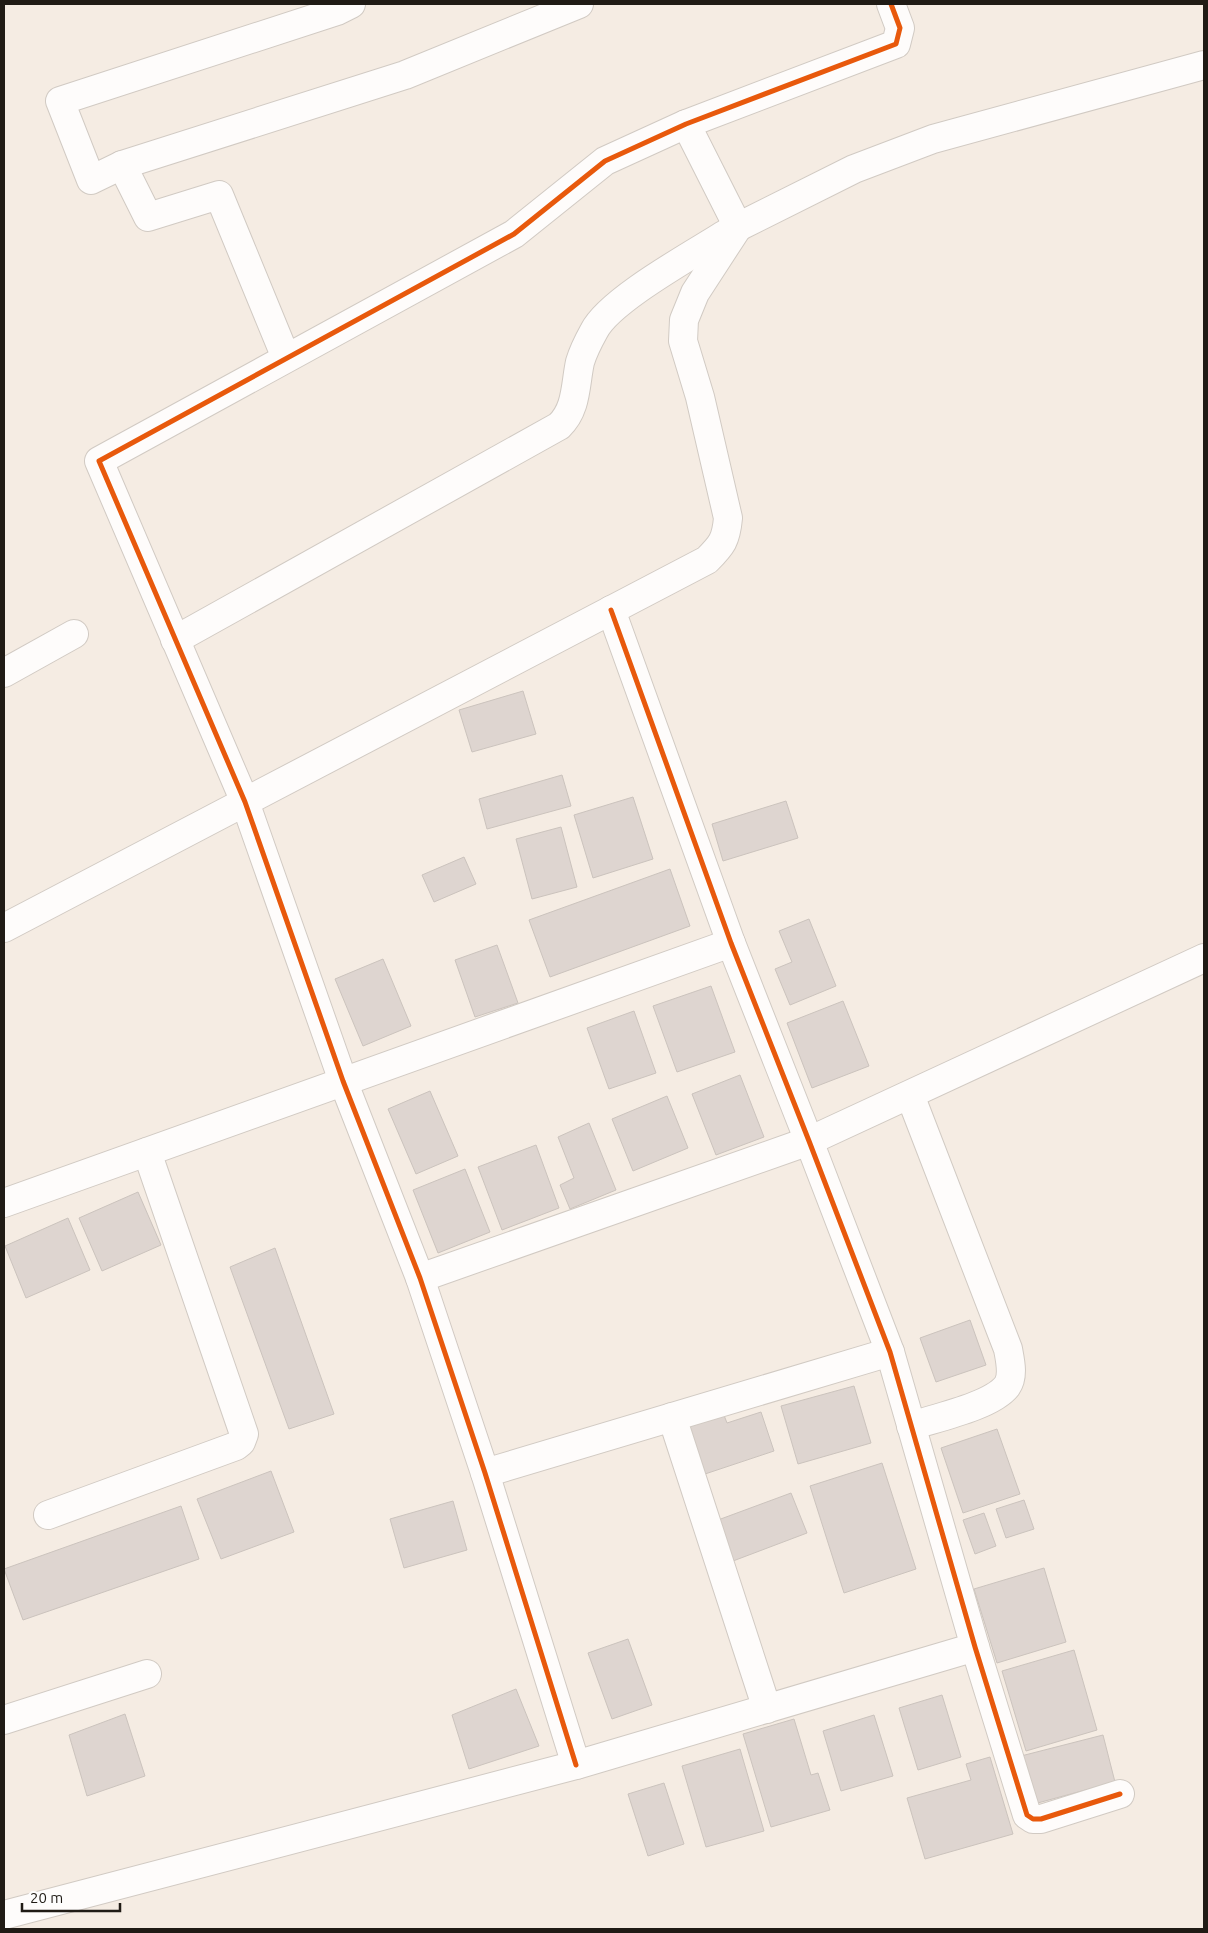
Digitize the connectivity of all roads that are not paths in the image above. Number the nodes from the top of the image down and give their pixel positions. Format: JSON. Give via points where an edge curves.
{"nodes":[{"id":1,"x":351,"y":4,"type":"edge"},
{"id":2,"x":579,"y":4,"type":"edge"},
{"id":3,"x":890,"y":4,"type":"edge"},
{"id":4,"x":1204,"y":65,"type":"edge"},
{"id":5,"x":686,"y":124,"type":"junction"},
{"id":6,"x":122,"y":165,"type":"junction"},
{"id":7,"x":738,"y":227,"type":"junction"},
{"id":8,"x":286,"y":358,"type":"junction"},
{"id":9,"x":611,"y":610,"type":"junction"},
{"id":10,"x":74,"y":634,"type":"dead end"},
{"id":11,"x":175,"y":640,"type":"junction"},
{"id":12,"x":4,"y":673,"type":"edge"},
{"id":13,"x":245,"y":802,"type":"junction"},
{"id":14,"x":4,"y":928,"type":"edge"},
{"id":15,"x":731,"y":943,"type":"junction"},
{"id":16,"x":1204,"y":958,"type":"edge"},
{"id":17,"x":343,"y":1081,"type":"junction"},
{"id":18,"x":910,"y":1094,"type":"junction"},
{"id":19,"x":809,"y":1141,"type":"junction"},
{"id":20,"x":147,"y":1152,"type":"junction"},
{"id":21,"x":4,"y":1203,"type":"edge"},
{"id":22,"x":420,"y":1278,"type":"junction"},
{"id":23,"x":890,"y":1352,"type":"junction"},
{"id":24,"x":672,"y":1417,"type":"junction"},
{"id":25,"x":911,"y":1426,"type":"junction"},
{"id":26,"x":485,"y":1473,"type":"junction"},
{"id":27,"x":48,"y":1515,"type":"dead end"},
{"id":28,"x":975,"y":1647,"type":"junction"},
{"id":29,"x":147,"y":1674,"type":"dead end"},
{"id":30,"x":767,"y":1709,"type":"junction"},
{"id":31,"x":4,"y":1720,"type":"edge"},
{"id":32,"x":576,"y":1765,"type":"junction"},
{"id":33,"x":1120,"y":1794,"type":"dead end"},
{"id":34,"x":4,"y":1915,"type":"edge"}],
"edges":[{"from":1,"to":6,"type":"street","via":[[60,101],[90,180]]},
{"from":2,"to":6,"type":"street","via":[[405,75]]},
{"from":3,"to":5,"type":"street","via":[[900,28],[896,44]]},
{"from":4,"to":7,"type":"street","via":[[933,139],[854,169]]},
{"from":5,"to":7,"type":"street"},
{"from":5,"to":8,"type":"street","via":[[606,161],[514,234]]},
{"from":6,"to":8,"type":"street","via":[[148,217],[219,195]]},
{"from":7,"to":9,"type":"street","via":[[695,293],[684,320],[683,341],[700,397],[728,518],[726,535],[707,560]]},
{"from":7,"to":11,"type":"street","via":[[646,284],[617,305],[596,328],[581,360],[572,407],[567,419],[559,426]]},
{"from":8,"to":11,"type":"street","via":[[99,461]]},
{"from":9,"to":13,"type":"street"},
{"from":9,"to":15,"type":"street"},
{"from":10,"to":12,"type":"street"},
{"from":11,"to":13,"type":"street"},
{"from":13,"to":14,"type":"street"},
{"from":13,"to":17,"type":"street"},
{"from":15,"to":17,"type":"street"},
{"from":15,"to":19,"type":"street"},
{"from":16,"to":18,"type":"street"},
{"from":17,"to":20,"type":"street"},
{"from":17,"to":22,"type":"street"},
{"from":18,"to":19,"type":"street"},
{"from":18,"to":25,"type":"street","via":[[1008,1349],[1011,1368],[1008,1385],[996,1396]]},
{"from":19,"to":22,"type":"street"},
{"from":19,"to":23,"type":"street"},
{"from":20,"to":21,"type":"street"},
{"from":20,"to":27,"type":"street","via":[[244,1434],[236,1446]]},
{"from":22,"to":26,"type":"street"},
{"from":23,"to":24,"type":"street"},
{"from":23,"to":25,"type":"street"},
{"from":24,"to":26,"type":"street"},
{"from":24,"to":30,"type":"street"},
{"from":25,"to":28,"type":"street"},
{"from":26,"to":32,"type":"street"},
{"from":28,"to":30,"type":"street"},
{"from":28,"to":33,"type":"street","via":[[1027,1815],[1041,1819]]},
{"from":29,"to":31,"type":"street"},
{"from":30,"to":32,"type":"street"},
{"from":32,"to":34,"type":"street"}]}
